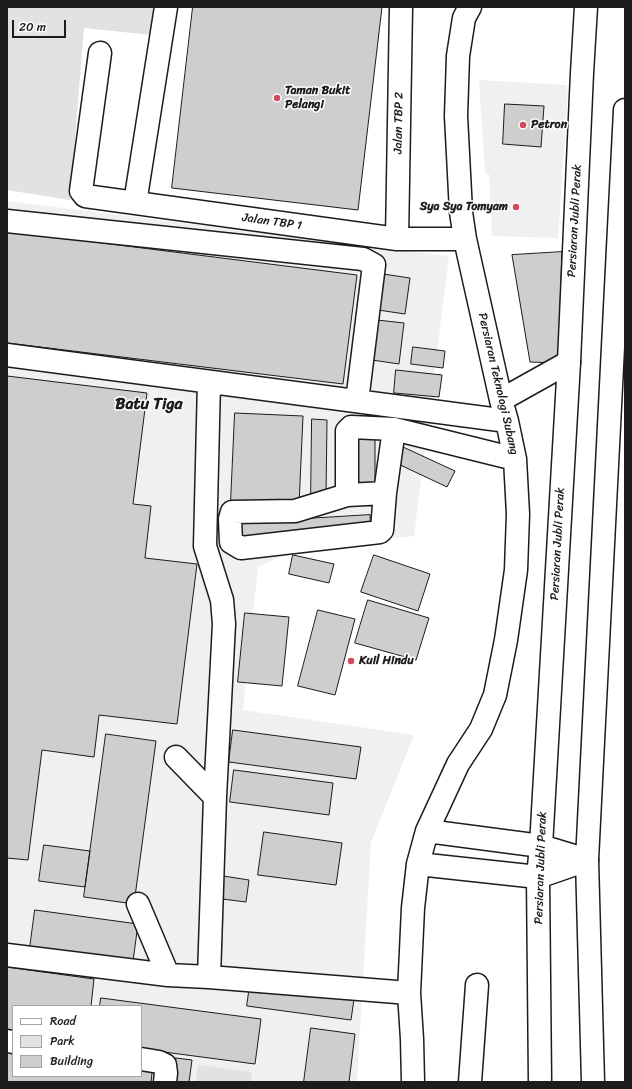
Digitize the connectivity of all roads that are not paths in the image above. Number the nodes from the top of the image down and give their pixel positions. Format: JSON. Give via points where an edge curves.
{"nodes":[{"id":1,"x":166,"y":7,"type":"edge"},
{"id":2,"x":401,"y":7,"type":"edge"},
{"id":3,"x":470,"y":7,"type":"edge"},
{"id":4,"x":586,"y":7,"type":"edge"},
{"id":5,"x":100,"y":53,"type":"dead end"},
{"id":6,"x":625,"y":110,"type":"edge"},
{"id":7,"x":135,"y":203,"type":"junction"},
{"id":8,"x":7,"y":221,"type":"edge"},
{"id":9,"x":622,"y":221,"type":"edge"},
{"id":10,"x":397,"y":239,"type":"junction"},
{"id":11,"x":465,"y":239,"type":"junction"},
{"id":12,"x":7,"y":355,"type":"edge"},
{"id":13,"x":568,"y":362,"type":"junction"},
{"id":14,"x":209,"y":382,"type":"junction"},
{"id":15,"x":501,"y":400,"type":"junction"},
{"id":16,"x":357,"y":401,"type":"junction"},
{"id":17,"x":507,"y":421,"type":"junction"},
{"id":18,"x":394,"y":429,"type":"junction"},
{"id":19,"x":515,"y":459,"type":"junction"},
{"id":20,"x":385,"y":493,"type":"junction"},
{"id":21,"x":347,"y":495,"type":"junction"},
{"id":22,"x":176,"y":756,"type":"dead end"},
{"id":23,"x":215,"y":797,"type":"junction"},
{"id":24,"x":427,"y":830,"type":"junction"},
{"id":25,"x":541,"y":846,"type":"junction"},
{"id":26,"x":587,"y":860,"type":"junction"},
{"id":27,"x":418,"y":864,"type":"junction"},
{"id":28,"x":538,"y":877,"type":"junction"},
{"id":29,"x":138,"y":904,"type":"dead end"},
{"id":30,"x":7,"y":955,"type":"edge"},
{"id":31,"x":168,"y":975,"type":"junction"},
{"id":32,"x":209,"y":977,"type":"junction"},
{"id":33,"x":477,"y":985,"type":"dead end"},
{"id":34,"x":409,"y":993,"type":"junction"},
{"id":35,"x":142,"y":1059,"type":"edge"},
{"id":36,"x":165,"y":1082,"type":"edge"},
{"id":37,"x":413,"y":1082,"type":"edge"},
{"id":38,"x":470,"y":1082,"type":"edge"},
{"id":39,"x":540,"y":1082,"type":"edge"},
{"id":40,"x":593,"y":1082,"type":"edge"}],
"edges":[{"from":1,"to":7,"type":"street"},
{"from":2,"to":10,"type":"street","name":"Jalan TBP 2"},
{"from":3,"to":11,"type":"street","name":"Persiaran Teknologi Subang","via":[[464,18],[458,56],[456,116],[461,212]]},
{"from":4,"to":13,"type":"street","name":"Persiaran Jubli Perak"},
{"from":5,"to":7,"type":"street","name":"Jalan TBP 1","via":[[81,191],[85,196]]},
{"from":6,"to":9,"type":"street"},
{"from":7,"to":10,"type":"street","name":"Jalan TBP 1"},
{"from":8,"to":16,"type":"street","via":[[363,259],[374,265]]},
{"from":9,"to":26,"type":"street"},
{"from":10,"to":11,"type":"street","name":"Jalan TBP 1"},
{"from":11,"to":15,"type":"street","name":"Persiaran Teknologi Subang"},
{"from":12,"to":14,"type":"street"},
{"from":13,"to":15,"type":"street"},
{"from":13,"to":25,"type":"street","name":"Persiaran Jubli Perak"},
{"from":14,"to":16,"type":"street"},
{"from":14,"to":23,"type":"street","via":[[205,546],[222,600],[224,624]]},
{"from":15,"to":17,"type":"street","name":"Persiaran Teknologi Subang"},
{"from":16,"to":17,"type":"street"},
{"from":17,"to":19,"type":"street","name":"Persiaran Teknologi Subang"},
{"from":18,"to":19,"type":"street"},
{"from":18,"to":20,"type":"street"},
{"from":18,"to":21,"type":"street","via":[[351,427],[347,431]]},
{"from":19,"to":24,"type":"street","name":"Persiaran Teknologi Subang","via":[[518,514],[516,570],[495,695],[481,729],[458,764]]},
{"from":20,"to":21,"type":"street"},
{"from":20,"to":21,"type":"street","via":[[380,532],[241,548],[231,542],[232,512],[295,511]]},
{"from":22,"to":23,"type":"street"},
{"from":23,"to":32,"type":"street"},
{"from":24,"to":25,"type":"street"},
{"from":24,"to":27,"type":"street","name":"Persiaran Teknologi Subang"},
{"from":25,"to":26,"type":"street"},
{"from":25,"to":28,"type":"street","name":"Persiaran Jubli Perak"},
{"from":26,"to":28,"type":"street"},
{"from":26,"to":40,"type":"street"},
{"from":27,"to":28,"type":"street"},
{"from":27,"to":34,"type":"street","name":"Persiaran Teknologi Subang"},
{"from":28,"to":39,"type":"street","name":"Persiaran Jubli Perak"},
{"from":29,"to":31,"type":"street"},
{"from":30,"to":31,"type":"street"},
{"from":31,"to":32,"type":"street"},
{"from":32,"to":34,"type":"street"},
{"from":33,"to":38,"type":"street"},
{"from":34,"to":37,"type":"street","name":"Persiaran Teknologi Subang"},
{"from":35,"to":36,"type":"street","via":[[166,1065]]}]}
